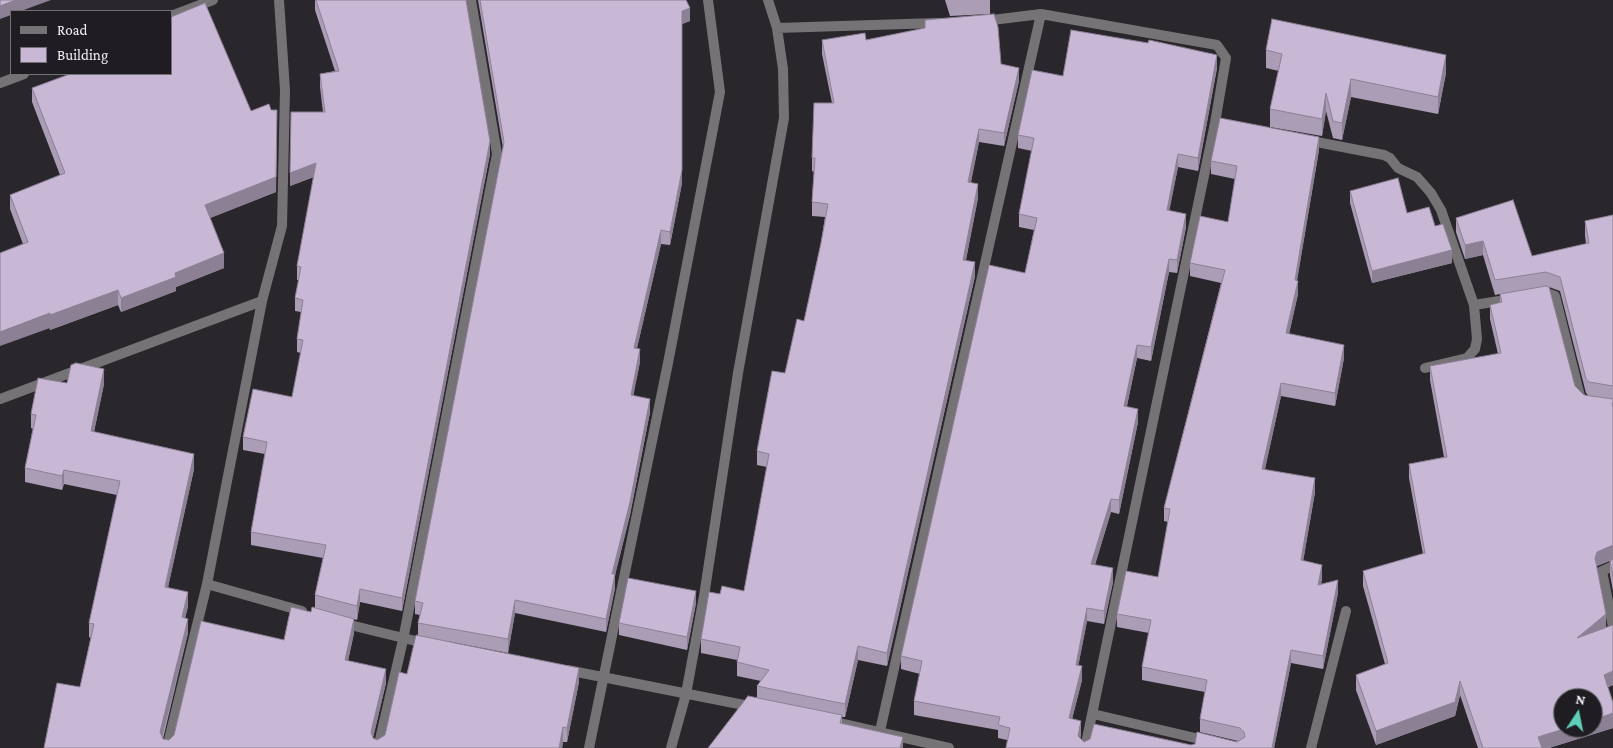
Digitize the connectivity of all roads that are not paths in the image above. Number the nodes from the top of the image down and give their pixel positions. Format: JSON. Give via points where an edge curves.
{"nodes":[{"id":1,"x":213,"y":0,"type":"edge"},
{"id":2,"x":279,"y":0,"type":"edge"},
{"id":3,"x":471,"y":0,"type":"edge"},
{"id":4,"x":708,"y":0,"type":"edge"},
{"id":5,"x":768,"y":0,"type":"edge"},
{"id":6,"x":1041,"y":14,"type":"junction"},
{"id":7,"x":172,"y":16,"type":"edge"},
{"id":8,"x":973,"y":22,"type":"edge"},
{"id":9,"x":944,"y":23,"type":"edge"},
{"id":10,"x":777,"y":28,"type":"junction"},
{"id":11,"x":21,"y":75,"type":"edge"},
{"id":12,"x":0,"y":83,"type":"edge"},
{"id":13,"x":1300,"y":139,"type":"edge"},
{"id":14,"x":262,"y":301,"type":"junction"},
{"id":15,"x":1474,"y":305,"type":"junction"},
{"id":16,"x":1425,"y":368,"type":"dead end"},
{"id":17,"x":0,"y":399,"type":"edge"},
{"id":18,"x":1593,"y":404,"type":"edge"},
{"id":19,"x":1613,"y":566,"type":"edge"},
{"id":20,"x":207,"y":584,"type":"junction"},
{"id":21,"x":1346,"y":611,"type":"dead end"},
{"id":22,"x":310,"y":613,"type":"edge"},
{"id":23,"x":328,"y":619,"type":"edge"},
{"id":24,"x":1613,"y":627,"type":"edge"},
{"id":25,"x":403,"y":640,"type":"junction"},
{"id":26,"x":441,"y":647,"type":"edge"},
{"id":27,"x":556,"y":668,"type":"edge"},
{"id":28,"x":604,"y":677,"type":"junction"},
{"id":29,"x":686,"y":694,"type":"junction"},
{"id":30,"x":764,"y":708,"type":"edge"},
{"id":31,"x":1093,"y":714,"type":"junction"},
{"id":32,"x":822,"y":719,"type":"edge"},
{"id":33,"x":880,"y":731,"type":"junction"},
{"id":34,"x":1218,"y":744,"type":"edge"},
{"id":35,"x":167,"y":748,"type":"edge"},
{"id":36,"x":378,"y":748,"type":"edge"},
{"id":37,"x":589,"y":748,"type":"edge"},
{"id":38,"x":671,"y":748,"type":"edge"},
{"id":39,"x":949,"y":748,"type":"edge"},
{"id":40,"x":1085,"y":748,"type":"edge"},
{"id":41,"x":1311,"y":748,"type":"edge"}],
"edges":[{"from":1,"to":7,"type":"street"},
{"from":2,"to":14,"type":"street","via":[[285,90],[282,226]]},
{"from":3,"to":25,"type":"street","via":[[497,154]]},
{"from":4,"to":28,"type":"street","via":[[720,92]]},
{"from":5,"to":10,"type":"street"},
{"from":6,"to":8,"type":"street"},
{"from":6,"to":31,"type":"street","via":[[1216,45],[1226,58],[1219,124]]},
{"from":6,"to":33,"type":"street"},
{"from":9,"to":10,"type":"street"},
{"from":10,"to":29,"type":"street","via":[[783,69],[784,118],[738,372]]},
{"from":11,"to":12,"type":"street"},
{"from":13,"to":15,"type":"street","via":[[1384,155],[1398,168],[1416,177],[1441,210]]},
{"from":14,"to":17,"type":"street"},
{"from":14,"to":20,"type":"street"},
{"from":15,"to":16,"type":"street","via":[[1477,339],[1471,354],[1467,358]]},
{"from":15,"to":18,"type":"street","via":[[1547,293],[1555,296],[1580,396]]},
{"from":19,"to":24,"type":"street","via":[[1602,571]]},
{"from":20,"to":22,"type":"street"},
{"from":20,"to":35,"type":"street"},
{"from":21,"to":41,"type":"street"},
{"from":23,"to":25,"type":"street"},
{"from":25,"to":26,"type":"street"},
{"from":25,"to":36,"type":"street"},
{"from":27,"to":28,"type":"street"},
{"from":28,"to":29,"type":"street"},
{"from":28,"to":37,"type":"street"},
{"from":29,"to":30,"type":"street"},
{"from":29,"to":38,"type":"street"},
{"from":31,"to":34,"type":"street"},
{"from":31,"to":40,"type":"street"},
{"from":32,"to":33,"type":"street"},
{"from":33,"to":39,"type":"street"}]}
